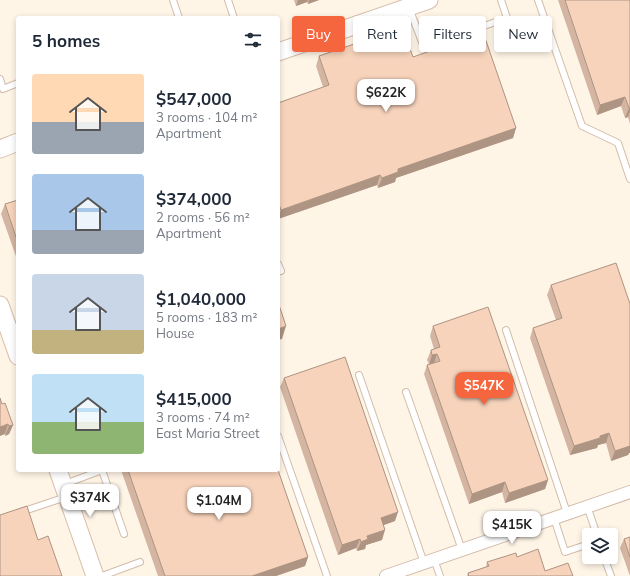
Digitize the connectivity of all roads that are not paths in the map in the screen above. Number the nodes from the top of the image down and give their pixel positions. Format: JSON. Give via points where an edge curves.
{"nodes":[{"id":1,"x":173,"y":0,"type":"edge"},
{"id":2,"x":228,"y":0,"type":"edge"},
{"id":3,"x":429,"y":0,"type":"edge"},
{"id":4,"x":501,"y":0,"type":"edge"},
{"id":5,"x":538,"y":0,"type":"edge"},
{"id":6,"x":408,"y":7,"type":"junction"},
{"id":7,"x":178,"y":16,"type":"edge"},
{"id":8,"x":233,"y":16,"type":"edge"},
{"id":9,"x":280,"y":51,"type":"edge"},
{"id":10,"x":0,"y":79,"type":"edge"},
{"id":11,"x":16,"y":85,"type":"edge"},
{"id":12,"x":16,"y":143,"type":"edge"},
{"id":13,"x":0,"y":148,"type":"edge"},
{"id":14,"x":630,"y":179,"type":"edge"},
{"id":15,"x":0,"y":305,"type":"edge"},
{"id":16,"x":506,"y":330,"type":"dead end"},
{"id":17,"x":16,"y":350,"type":"edge"},
{"id":18,"x":359,"y":375,"type":"dead end"},
{"id":19,"x":406,"y":392,"type":"dead end"},
{"id":20,"x":280,"y":442,"type":"edge"},
{"id":21,"x":96,"y":472,"type":"edge"},
{"id":22,"x":103,"y":472,"type":"edge"},
{"id":23,"x":63,"y":484,"type":"edge"},
{"id":24,"x":630,"y":492,"type":"edge"},
{"id":25,"x":587,"y":506,"type":"junction"},
{"id":26,"x":567,"y":513,"type":"junction"},
{"id":27,"x":14,"y":514,"type":"edge"},
{"id":28,"x":554,"y":518,"type":"junction"},
{"id":29,"x":595,"y":528,"type":"edge"},
{"id":30,"x":124,"y":534,"type":"dead end"},
{"id":31,"x":582,"y":546,"type":"edge"},
{"id":32,"x":462,"y":550,"type":"junction"},
{"id":33,"x":429,"y":561,"type":"junction"},
{"id":34,"x":140,"y":562,"type":"dead end"},
{"id":35,"x":607,"y":564,"type":"edge"},
{"id":36,"x":406,"y":573,"type":"edge"},
{"id":37,"x":95,"y":576,"type":"edge"},
{"id":38,"x":102,"y":576,"type":"edge"},
{"id":39,"x":327,"y":576,"type":"edge"},
{"id":40,"x":386,"y":576,"type":"edge"},
{"id":41,"x":440,"y":576,"type":"edge"},
{"id":42,"x":611,"y":576,"type":"edge"}],
"edges":[{"from":1,"to":7,"type":"lane"},
{"from":2,"to":8,"type":"lane"},
{"from":3,"to":6,"type":"street"},
{"from":4,"to":6,"type":"lane","via":[[507,18],[424,47]]},
{"from":5,"to":14,"type":"lane","via":[[582,126],[618,143]]},
{"from":6,"to":9,"type":"street"},
{"from":10,"to":11,"type":"lane","via":[[3,88]]},
{"from":12,"to":13,"type":"street"},
{"from":15,"to":17,"type":"street"},
{"from":16,"to":26,"type":"lane"},
{"from":18,"to":33,"type":"lane"},
{"from":19,"to":32,"type":"lane"},
{"from":20,"to":39,"type":"lane"},
{"from":21,"to":23,"type":"lane"},
{"from":22,"to":30,"type":"lane"},
{"from":23,"to":27,"type":"lane"},
{"from":23,"to":37,"type":"street"},
{"from":24,"to":25,"type":"street"},
{"from":25,"to":26,"type":"street"},
{"from":25,"to":29,"type":"lane"},
{"from":26,"to":28,"type":"street"},
{"from":28,"to":31,"type":"lane","via":[[565,552]]},
{"from":28,"to":32,"type":"street"},
{"from":32,"to":33,"type":"street"},
{"from":33,"to":36,"type":"street"},
{"from":33,"to":41,"type":"lane"},
{"from":34,"to":38,"type":"lane"},
{"from":35,"to":42,"type":"lane"},
{"from":36,"to":40,"type":"street"}]}
